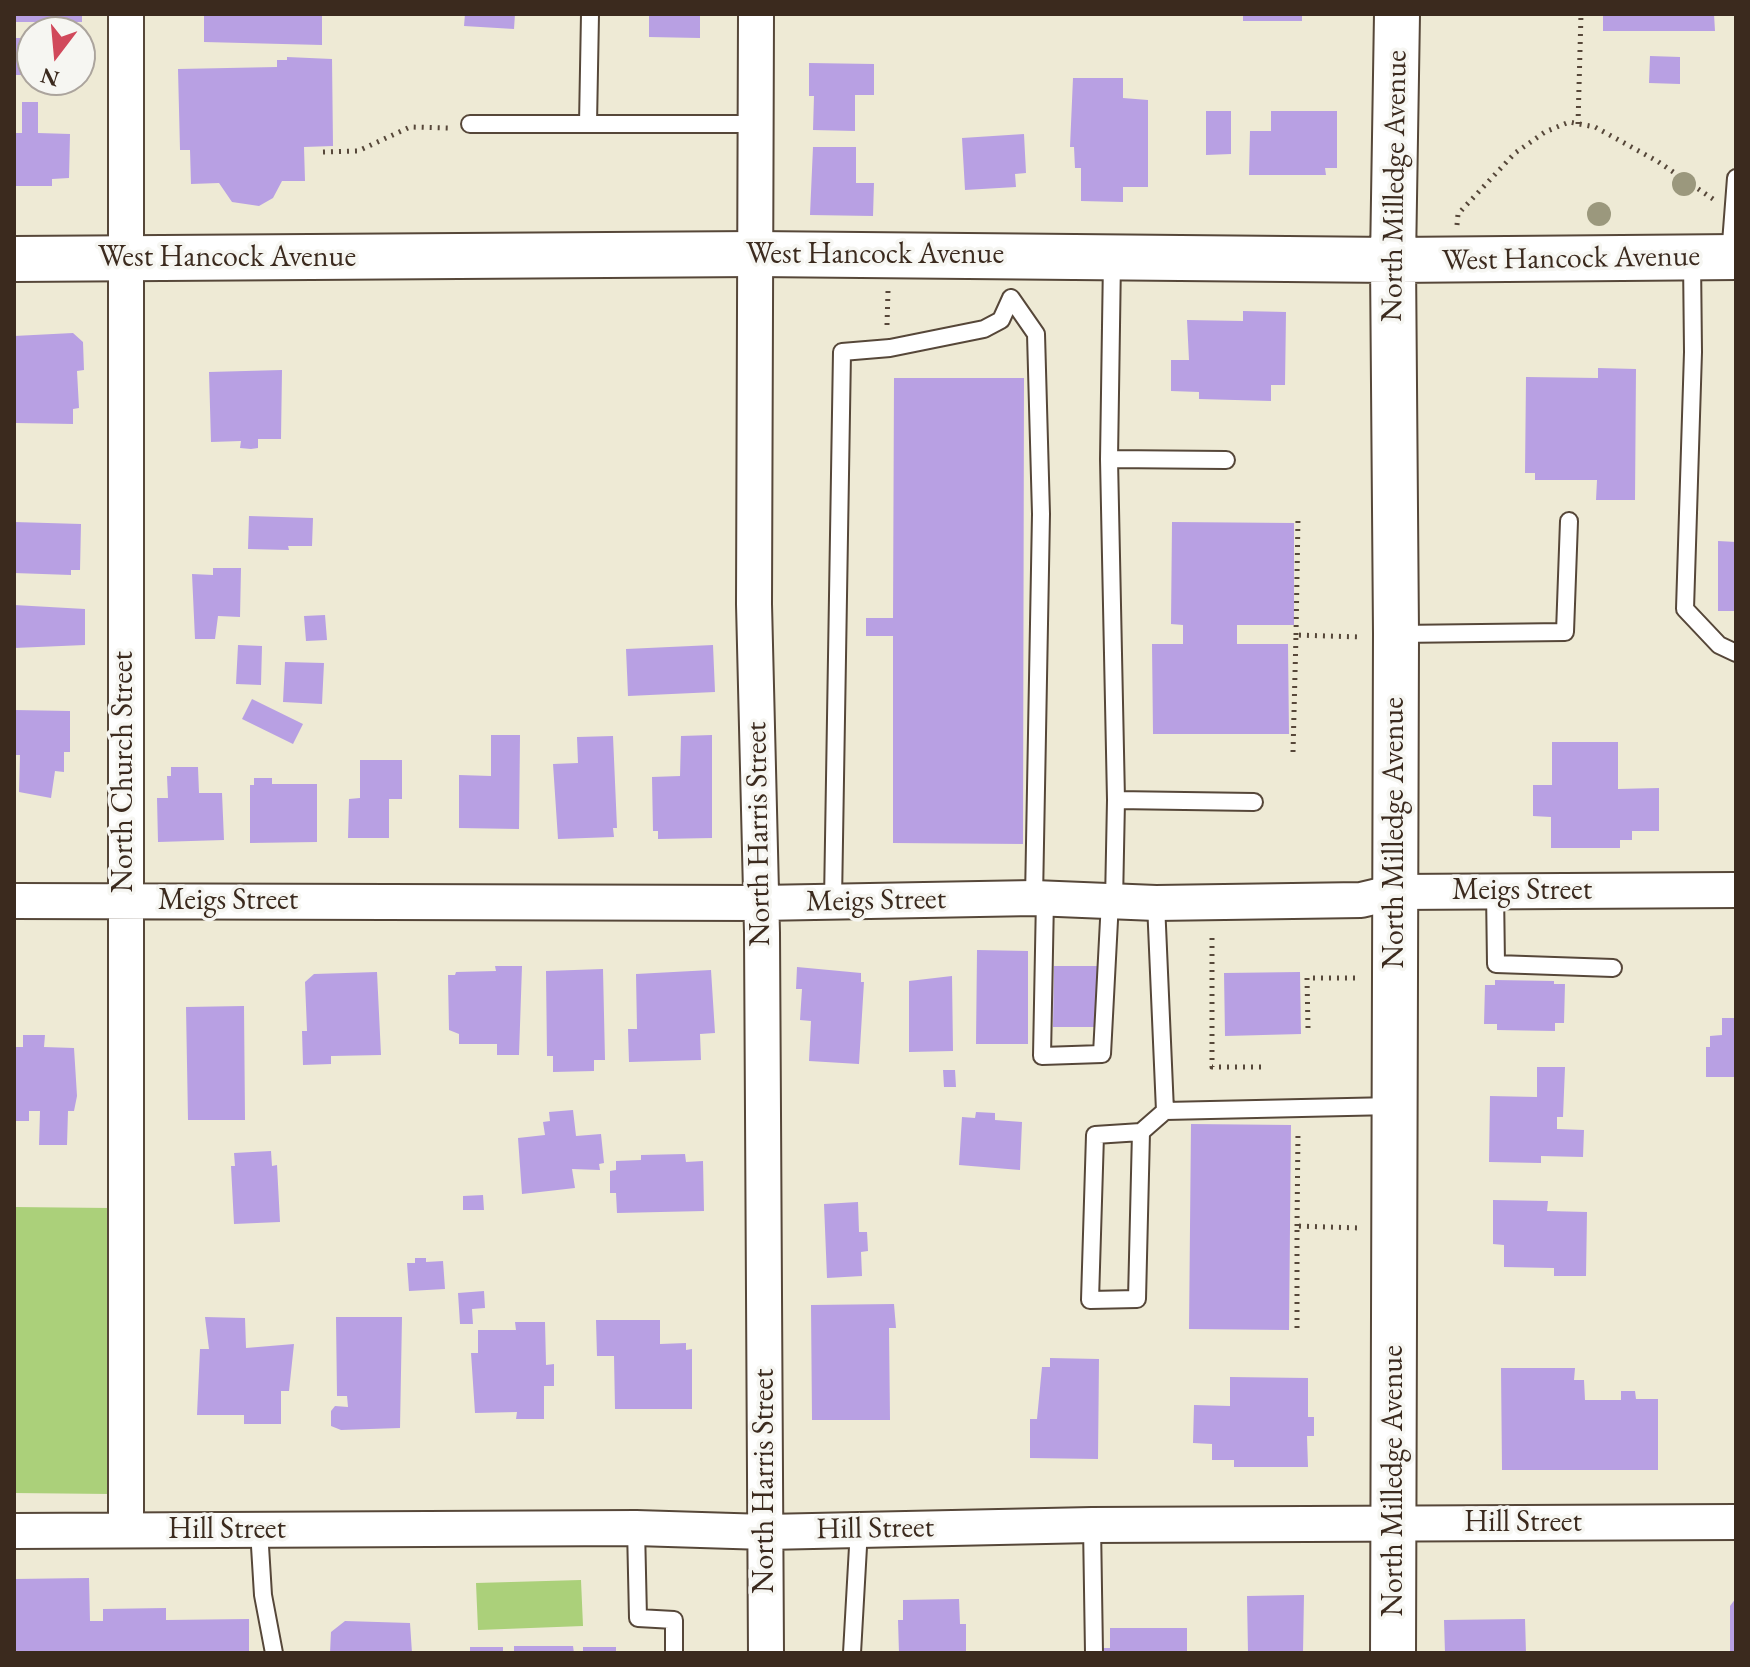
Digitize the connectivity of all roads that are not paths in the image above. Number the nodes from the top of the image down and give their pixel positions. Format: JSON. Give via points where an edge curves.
{"nodes":[{"id":1,"x":126,"y":14,"type":"edge"},
{"id":2,"x":590,"y":14,"type":"edge"},
{"id":3,"x":756,"y":14,"type":"edge"},
{"id":4,"x":1397,"y":14,"type":"edge"},
{"id":5,"x":470,"y":124,"type":"road end"},
{"id":6,"x":588,"y":124,"type":"junction"},
{"id":7,"x":756,"y":124,"type":"junction"},
{"id":8,"x":1736,"y":178,"type":"edge"},
{"id":9,"x":755,"y":254,"type":"junction"},
{"id":10,"x":1112,"y":258,"type":"junction"},
{"id":11,"x":1720,"y":258,"type":"edge"},
{"id":12,"x":14,"y":259,"type":"edge"},
{"id":13,"x":124,"y":259,"type":"junction"},
{"id":14,"x":1393,"y":260,"type":"junction"},
{"id":15,"x":1109,"y":459,"type":"junction"},
{"id":16,"x":1226,"y":460,"type":"dead end"},
{"id":17,"x":1569,"y":521,"type":"dead end"},
{"id":18,"x":1381,"y":636,"type":"junction"},
{"id":19,"x":1736,"y":653,"type":"edge"},
{"id":20,"x":1116,"y":800,"type":"junction"},
{"id":21,"x":1254,"y":802,"type":"dead end"},
{"id":22,"x":1736,"y":890,"type":"edge"},
{"id":23,"x":1495,"y":891,"type":"junction"},
{"id":24,"x":1395,"y":892,"type":"junction"},
{"id":25,"x":1039,"y":898,"type":"junction"},
{"id":26,"x":14,"y":901,"type":"edge"},
{"id":27,"x":124,"y":901,"type":"junction"},
{"id":28,"x":833,"y":901,"type":"junction"},
{"id":29,"x":1112,"y":902,"type":"junction"},
{"id":30,"x":760,"y":903,"type":"junction"},
{"id":31,"x":1156,"y":903,"type":"junction"},
{"id":32,"x":1613,"y":968,"type":"dead end"},
{"id":33,"x":1395,"y":1106,"type":"junction"},
{"id":34,"x":1165,"y":1111,"type":"junction"},
{"id":35,"x":1141,"y":1132,"type":"junction"},
{"id":36,"x":1736,"y":1522,"type":"edge"},
{"id":37,"x":1394,"y":1523,"type":"junction"},
{"id":38,"x":1092,"y":1525,"type":"junction"},
{"id":39,"x":636,"y":1528,"type":"junction"},
{"id":40,"x":859,"y":1529,"type":"junction"},
{"id":41,"x":126,"y":1530,"type":"junction"},
{"id":42,"x":259,"y":1530,"type":"junction"},
{"id":43,"x":14,"y":1531,"type":"edge"},
{"id":44,"x":766,"y":1532,"type":"junction"},
{"id":45,"x":274,"y":1653,"type":"edge"},
{"id":46,"x":674,"y":1653,"type":"edge"},
{"id":47,"x":766,"y":1653,"type":"edge"},
{"id":48,"x":852,"y":1653,"type":"edge"},
{"id":49,"x":1094,"y":1653,"type":"edge"},
{"id":50,"x":1393,"y":1653,"type":"edge"}],
"edges":[{"from":1,"to":13,"type":"street","name":"North Church Street"},
{"from":2,"to":6,"type":"lane"},
{"from":3,"to":7,"type":"street","name":"North Harris Street"},
{"from":4,"to":14,"type":"street","name":"North Milledge Avenue"},
{"from":5,"to":6,"type":"lane"},
{"from":6,"to":7,"type":"lane"},
{"from":7,"to":9,"type":"street","name":"North Harris Street"},
{"from":8,"to":11,"type":"lane"},
{"from":9,"to":10,"type":"street","name":"West Hancock Avenue"},
{"from":9,"to":13,"type":"street","name":"West Hancock Avenue"},
{"from":9,"to":30,"type":"street","name":"North Harris Street"},
{"from":10,"to":14,"type":"street","name":"West Hancock Avenue"},
{"from":10,"to":15,"type":"lane"},
{"from":11,"to":14,"type":"street","name":"West Hancock Avenue"},
{"from":11,"to":19,"type":"lane","via":[[1693,352],[1685,609],[1719,645]]},
{"from":12,"to":13,"type":"street","name":"West Hancock Avenue"},
{"from":13,"to":27,"type":"street","name":"North Church Street"},
{"from":14,"to":18,"type":"street","name":"North Milledge Avenue"},
{"from":15,"to":16,"type":"lane"},
{"from":15,"to":20,"type":"lane"},
{"from":17,"to":18,"type":"lane","via":[[1565,632]]},
{"from":18,"to":24,"type":"street","name":"North Milledge Avenue"},
{"from":20,"to":21,"type":"lane"},
{"from":20,"to":29,"type":"lane"},
{"from":22,"to":23,"type":"street","name":"Meigs Street"},
{"from":23,"to":24,"type":"street","name":"Meigs Street"},
{"from":23,"to":32,"type":"lane","via":[[1496,964]]},
{"from":24,"to":31,"type":"street","name":"Meigs Street","via":[[1361,900]]},
{"from":24,"to":33,"type":"street","name":"North Milledge Avenue"},
{"from":25,"to":28,"type":"street","name":"Meigs Street"},
{"from":25,"to":28,"type":"lane","via":[[1041,514],[1036,334],[1011,298],[1001,320],[984,329],[842,352]]},
{"from":25,"to":29,"type":"street","name":"Meigs Street"},
{"from":25,"to":29,"type":"lane","via":[[1042,1056],[1102,1054]]},
{"from":26,"to":27,"type":"street","name":"Meigs Street"},
{"from":27,"to":30,"type":"street","name":"Meigs Street"},
{"from":27,"to":41,"type":"street","name":"North Church Street"},
{"from":28,"to":30,"type":"street","name":"Meigs Street"},
{"from":29,"to":31,"type":"street","name":"Meigs Street"},
{"from":30,"to":44,"type":"street","name":"North Harris Street"},
{"from":31,"to":34,"type":"lane"},
{"from":33,"to":34,"type":"lane"},
{"from":33,"to":37,"type":"street","name":"North Milledge Avenue"},
{"from":34,"to":35,"type":"lane"},
{"from":35,"to":35,"type":"lane","via":[[1137,1299],[1090,1300],[1095,1135]]},
{"from":36,"to":37,"type":"street","name":"Hill Street"},
{"from":37,"to":38,"type":"street","name":"Hill Street"},
{"from":37,"to":50,"type":"street","name":"North Milledge Avenue"},
{"from":38,"to":40,"type":"street","name":"Hill Street"},
{"from":38,"to":49,"type":"lane"},
{"from":39,"to":42,"type":"street","name":"Hill Street"},
{"from":39,"to":44,"type":"street","name":"Hill Street"},
{"from":39,"to":46,"type":"lane","via":[[638,1618],[674,1620]]},
{"from":40,"to":44,"type":"street","name":"Hill Street"},
{"from":40,"to":48,"type":"lane"},
{"from":41,"to":42,"type":"street","name":"Hill Street"},
{"from":41,"to":43,"type":"street","name":"Hill Street"},
{"from":42,"to":45,"type":"lane"},
{"from":44,"to":47,"type":"street","name":"North Harris Street"}]}
